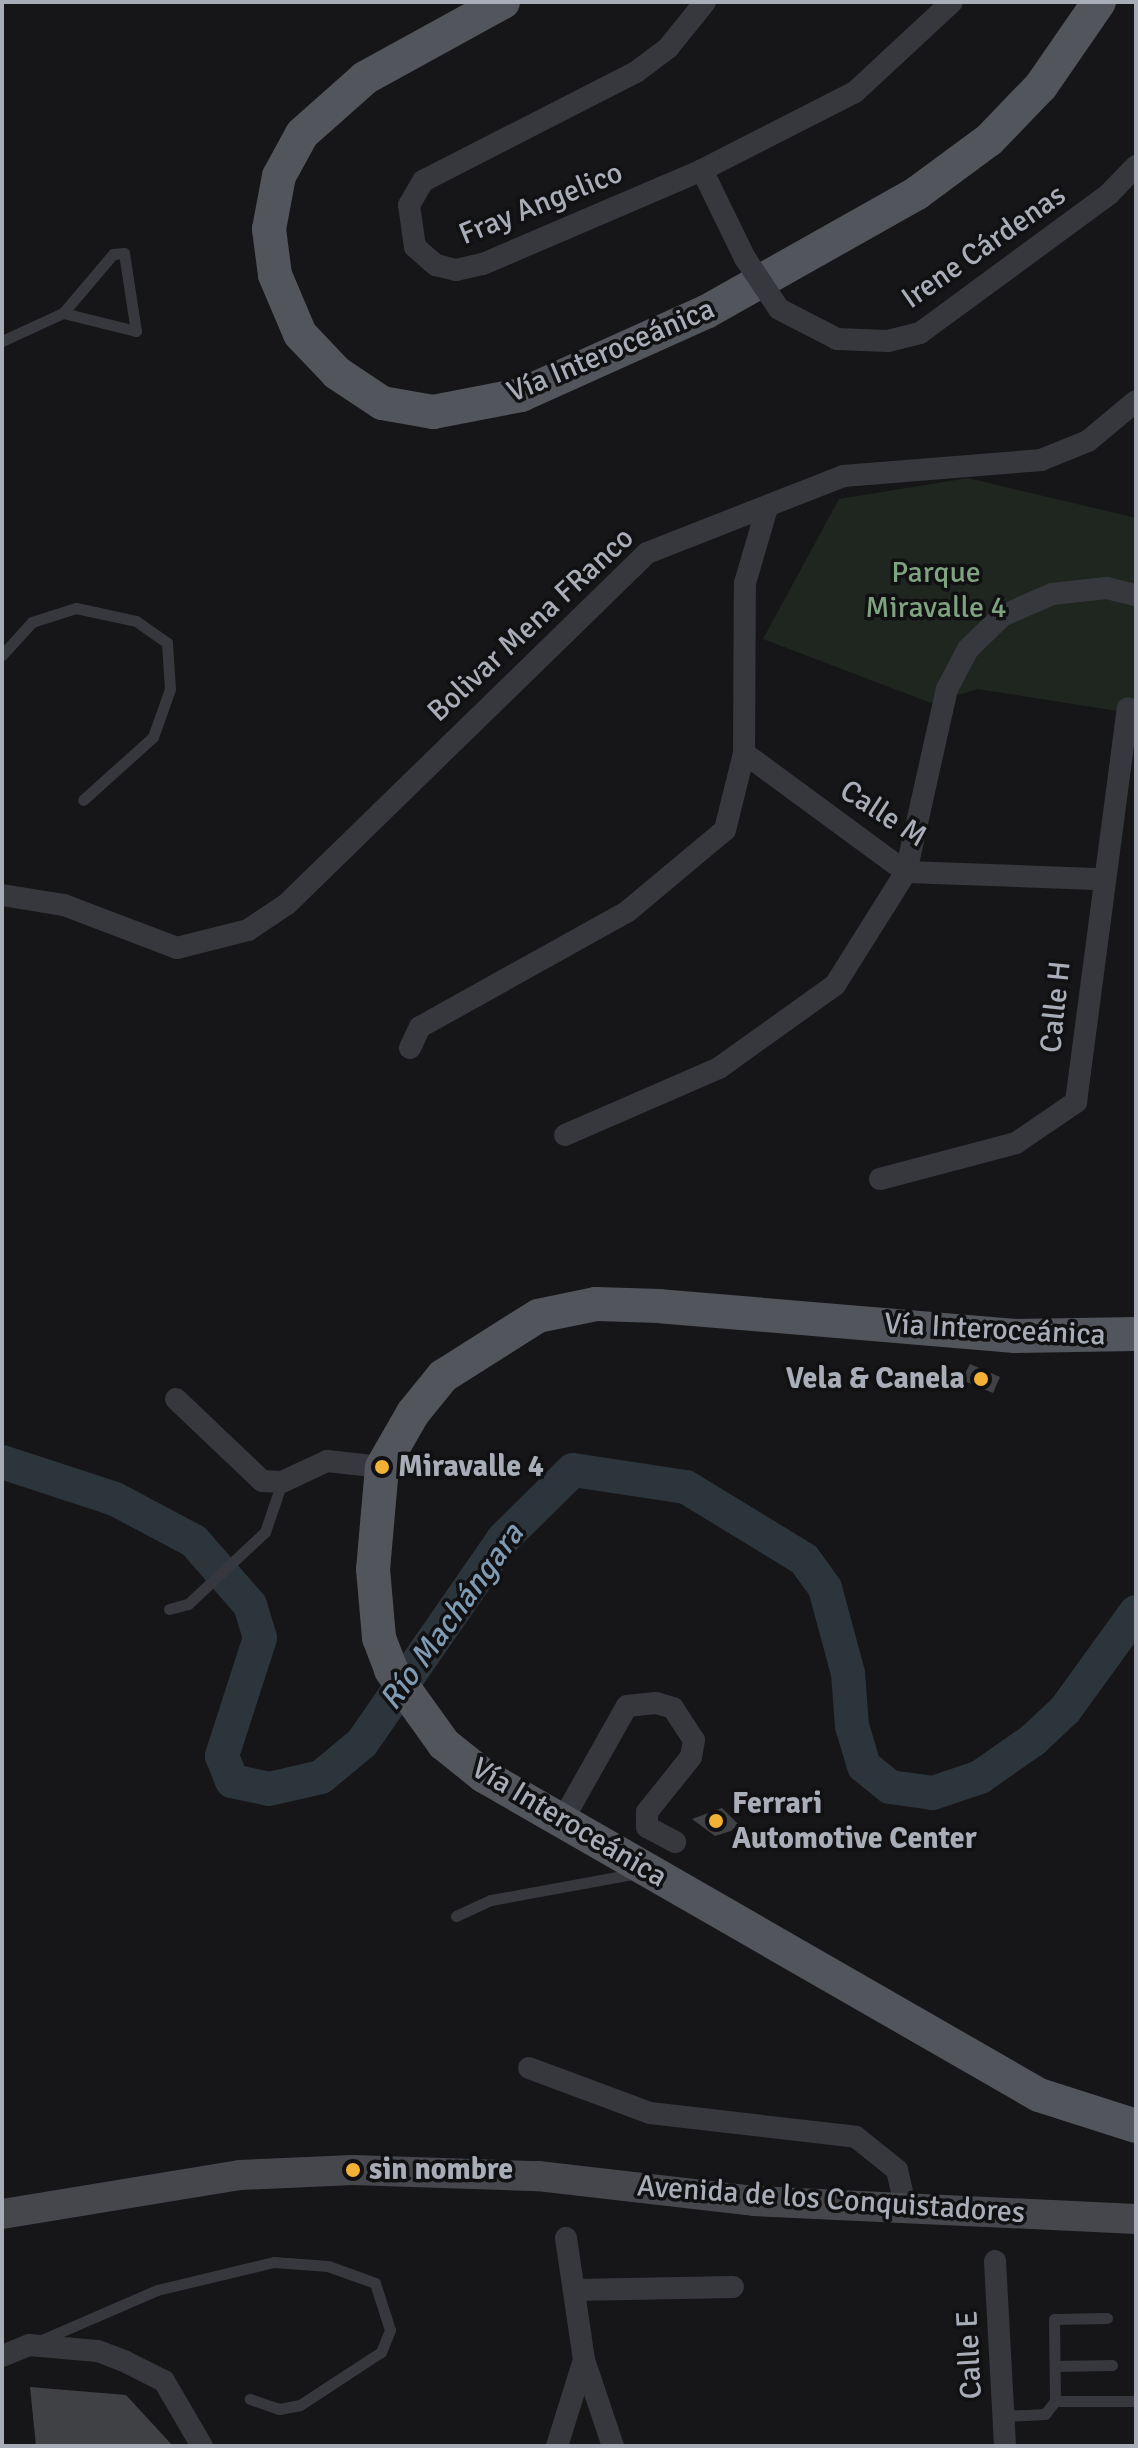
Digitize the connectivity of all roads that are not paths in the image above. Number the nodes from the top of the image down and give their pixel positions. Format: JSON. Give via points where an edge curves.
{"nodes":[{"id":1,"x":503,"y":2,"type":"edge"},
{"id":2,"x":705,"y":2,"type":"edge"},
{"id":3,"x":952,"y":2,"type":"edge"},
{"id":4,"x":1099,"y":2,"type":"edge"},
{"id":5,"x":1136,"y":166,"type":"edge"},
{"id":6,"x":702,"y":170,"type":"junction"},
{"id":7,"x":63,"y":313,"type":"junction"},
{"id":8,"x":2,"y":341,"type":"edge"},
{"id":9,"x":1136,"y":401,"type":"edge"},
{"id":10,"x":767,"y":508,"type":"junction"},
{"id":11,"x":1136,"y":595,"type":"edge"},
{"id":12,"x":2,"y":655,"type":"edge"},
{"id":13,"x":1128,"y":708,"type":"dead end"},
{"id":14,"x":744,"y":753,"type":"junction"},
{"id":15,"x":83,"y":800,"type":"dead end"},
{"id":16,"x":906,"y":872,"type":"junction"},
{"id":17,"x":1101,"y":879,"type":"junction"},
{"id":18,"x":2,"y":895,"type":"edge"},
{"id":19,"x":410,"y":1048,"type":"dead end"},
{"id":20,"x":565,"y":1135,"type":"dead end"},
{"id":21,"x":880,"y":1179,"type":"dead end"},
{"id":22,"x":1136,"y":1334,"type":"edge"},
{"id":23,"x":176,"y":1399,"type":"dead end"},
{"id":24,"x":382,"y":1467,"type":"junction"},
{"id":25,"x":282,"y":1482,"type":"junction"},
{"id":26,"x":169,"y":1609,"type":"dead end"},
{"id":27,"x":548,"y":1816,"type":"junction"},
{"id":28,"x":675,"y":1842,"type":"dead end"},
{"id":29,"x":646,"y":1871,"type":"junction"},
{"id":30,"x":456,"y":1916,"type":"dead end"},
{"id":31,"x":529,"y":2068,"type":"dead end"},
{"id":32,"x":1136,"y":2126,"type":"edge"},
{"id":33,"x":906,"y":2208,"type":"junction"},
{"id":34,"x":2,"y":2214,"type":"edge"},
{"id":35,"x":1136,"y":2219,"type":"edge"},
{"id":36,"x":566,"y":2238,"type":"dead end"},
{"id":37,"x":995,"y":2261,"type":"dead end"},
{"id":38,"x":733,"y":2287,"type":"dead end"},
{"id":39,"x":574,"y":2290,"type":"junction"},
{"id":40,"x":1107,"y":2318,"type":"dead end"},
{"id":41,"x":29,"y":2345,"type":"junction"},
{"id":42,"x":2,"y":2356,"type":"edge"},
{"id":43,"x":584,"y":2360,"type":"junction"},
{"id":44,"x":1112,"y":2365,"type":"dead end"},
{"id":45,"x":1055,"y":2366,"type":"junction"},
{"id":46,"x":250,"y":2399,"type":"dead end"},
{"id":47,"x":1055,"y":2401,"type":"junction"},
{"id":48,"x":1136,"y":2401,"type":"edge"},
{"id":49,"x":1003,"y":2416,"type":"junction"},
{"id":50,"x":202,"y":2446,"type":"edge"},
{"id":51,"x":557,"y":2446,"type":"edge"},
{"id":52,"x":613,"y":2446,"type":"edge"},
{"id":53,"x":1005,"y":2446,"type":"edge"}],
"edges":[{"from":1,"to":4,"type":"main road","name":"Vía Interoceánica","via":[[365,78],[302,134],[279,176],[269,229],[275,275],[300,334],[337,373],[382,403],[433,412],[521,395],[706,312],[917,193],[989,140],[1041,86]]},
{"from":2,"to":6,"type":"street","name":"Fray Angelico","via":[[668,48],[636,72],[423,181],[409,205],[408,228],[415,247],[436,265],[456,270]]},
{"from":3,"to":6,"type":"street","name":"Fray Angelico","via":[[855,92]]},
{"from":5,"to":6,"type":"street","name":"Irene Cárdenas","bridge":true,"via":[[1109,194],[920,333],[888,341],[837,339],[779,309],[745,258]]},
{"from":7,"to":7,"type":"lane","via":[[136,331],[124,253],[113,254]]},
{"from":7,"to":8,"type":"lane"},
{"from":9,"to":10,"type":"street","name":"Bolivar Mena FRanco","via":[[1088,441],[1041,460],[877,470],[843,476]]},
{"from":10,"to":14,"type":"street","via":[[745,583]]},
{"from":10,"to":18,"type":"street","name":"Bolivar Mena FRanco","via":[[662,544],[636,562],[287,904],[248,930],[177,948],[64,905]]},
{"from":11,"to":16,"type":"street","via":[[1107,588],[1052,594],[1002,616],[968,649],[947,689]]},
{"from":12,"to":15,"type":"lane","via":[[32,622],[76,608],[136,621],[167,643],[170,689],[153,737]]},
{"from":13,"to":17,"type":"street","name":"Calle H"},
{"from":14,"to":16,"type":"street","name":"Calle M"},
{"from":14,"to":19,"type":"street","via":[[725,830],[628,911],[420,1027]]},
{"from":16,"to":17,"type":"street","name":"Calle M"},
{"from":16,"to":20,"type":"street","via":[[835,985],[719,1068]]},
{"from":17,"to":21,"type":"street","name":"Calle H","via":[[1076,1102],[1016,1143]]},
{"from":22,"to":24,"type":"main road","name":"Vía Interoceánica","via":[[1015,1336],[596,1304],[538,1316],[443,1376]]},
{"from":23,"to":25,"type":"street","via":[[262,1481]]},
{"from":24,"to":25,"type":"street","via":[[327,1461]]},
{"from":24,"to":27,"type":"main road","name":"Vía Interoceánica","via":[[373,1569],[379,1638],[412,1706],[444,1744]]},
{"from":25,"to":26,"type":"lane","via":[[265,1532],[188,1604]]},
{"from":27,"to":28,"type":"street","via":[[627,1706],[656,1703],[673,1708],[694,1740],[691,1757],[647,1812],[647,1827]]},
{"from":27,"to":29,"type":"main road","name":"Vía Interoceánica"},
{"from":29,"to":30,"type":"lane","via":[[491,1900]]},
{"from":29,"to":32,"type":"main road","name":"Vía Interoceánica","via":[[1039,2095]]},
{"from":31,"to":33,"type":"street","via":[[650,2113],[856,2137],[897,2170]]},
{"from":33,"to":34,"type":"street","name":"Avenida de los Conquistadores","via":[[754,2201],[538,2176],[353,2170],[240,2175]]},
{"from":33,"to":35,"type":"street","name":"Avenida de los Conquistadores"},
{"from":36,"to":39,"type":"street"},
{"from":37,"to":49,"type":"street","name":"Calle E"},
{"from":38,"to":39,"type":"street"},
{"from":39,"to":43,"type":"street"},
{"from":40,"to":45,"type":"lane","via":[[1054,2319]]},
{"from":41,"to":42,"type":"street"},
{"from":41,"to":46,"type":"lane","via":[[157,2290],[274,2262],[328,2266],[375,2283],[390,2330],[381,2352],[300,2405],[279,2409]]},
{"from":41,"to":50,"type":"street","via":[[98,2351],[164,2381]]},
{"from":43,"to":51,"type":"street"},
{"from":43,"to":52,"type":"street"},
{"from":44,"to":45,"type":"lane"},
{"from":45,"to":47,"type":"lane"},
{"from":47,"to":48,"type":"lane"},
{"from":47,"to":49,"type":"lane","via":[[1045,2414]]},
{"from":49,"to":53,"type":"street","name":"Calle E"}]}
